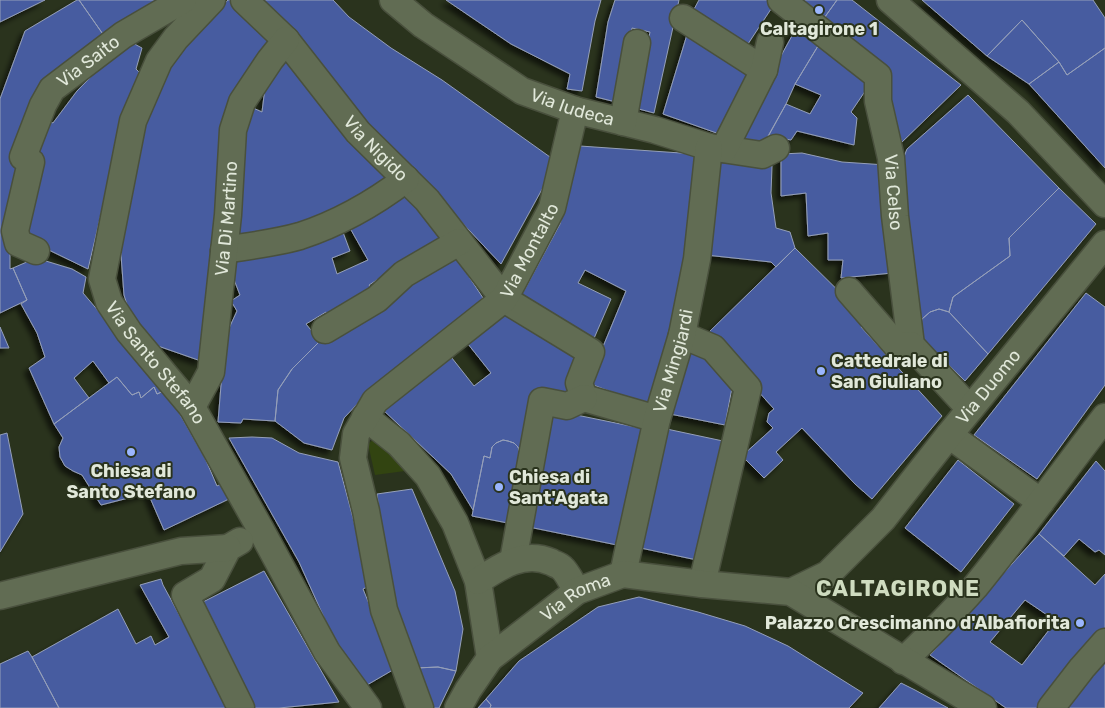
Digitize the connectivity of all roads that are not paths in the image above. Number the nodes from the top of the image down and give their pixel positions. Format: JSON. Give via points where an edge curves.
{"nodes":[{"id":1,"x":183,"y":0,"type":"edge"},
{"id":2,"x":212,"y":0,"type":"edge"},
{"id":3,"x":244,"y":0,"type":"edge"},
{"id":4,"x":393,"y":0,"type":"edge"},
{"id":5,"x":781,"y":0,"type":"edge"},
{"id":6,"x":890,"y":0,"type":"edge"},
{"id":7,"x":682,"y":18,"type":"dead end"},
{"id":8,"x":150,"y":20,"type":"junction"},
{"id":9,"x":176,"y":38,"type":"junction"},
{"id":10,"x":286,"y":40,"type":"junction"},
{"id":11,"x":770,"y":42,"type":"dead end"},
{"id":12,"x":637,"y":43,"type":"dead end"},
{"id":13,"x":764,"y":70,"type":"junction"},
{"id":14,"x":575,"y":110,"type":"junction"},
{"id":15,"x":623,"y":122,"type":"junction"},
{"id":16,"x":717,"y":148,"type":"junction"},
{"id":17,"x":776,"y":148,"type":"dead end"},
{"id":18,"x":406,"y":179,"type":"junction"},
{"id":19,"x":1105,"y":204,"type":"edge"},
{"id":20,"x":459,"y":242,"type":"junction"},
{"id":21,"x":36,"y":250,"type":"dead end"},
{"id":22,"x":224,"y":250,"type":"junction"},
{"id":23,"x":1098,"y":253,"type":"edge"},
{"id":24,"x":849,"y":291,"type":"dead end"},
{"id":25,"x":504,"y":299,"type":"junction"},
{"id":26,"x":324,"y":330,"type":"dead end"},
{"id":27,"x":682,"y":335,"type":"junction"},
{"id":28,"x":910,"y":345,"type":"junction"},
{"id":29,"x":584,"y":398,"type":"junction"},
{"id":30,"x":192,"y":408,"type":"junction"},
{"id":31,"x":970,"y":409,"type":"junction"},
{"id":32,"x":365,"y":417,"type":"junction"},
{"id":33,"x":657,"y":419,"type":"junction"},
{"id":34,"x":1104,"y":420,"type":"edge"},
{"id":35,"x":949,"y":435,"type":"junction"},
{"id":36,"x":1041,"y":502,"type":"junction"},
{"id":37,"x":261,"y":530,"type":"junction"},
{"id":38,"x":228,"y":548,"type":"junction"},
{"id":39,"x":513,"y":561,"type":"junction"},
{"id":40,"x":622,"y":574,"type":"junction"},
{"id":41,"x":478,"y":581,"type":"junction"},
{"id":42,"x":702,"y":584,"type":"junction"},
{"id":43,"x":577,"y":591,"type":"junction"},
{"id":44,"x":790,"y":592,"type":"junction"},
{"id":45,"x":0,"y":596,"type":"edge"},
{"id":46,"x":1105,"y":642,"type":"edge"},
{"id":47,"x":490,"y":658,"type":"junction"},
{"id":48,"x":909,"y":664,"type":"junction"},
{"id":49,"x":241,"y":708,"type":"edge"},
{"id":50,"x":368,"y":708,"type":"edge"},
{"id":51,"x":420,"y":708,"type":"edge"},
{"id":52,"x":458,"y":708,"type":"edge"},
{"id":53,"x":983,"y":708,"type":"edge"},
{"id":54,"x":1051,"y":708,"type":"edge"}],
"edges":[{"from":1,"to":8,"type":"street","name":"Via Saito"},
{"from":2,"to":9,"type":"street","name":"Via Santo Stefano"},
{"from":3,"to":10,"type":"street","name":"Via Nigido"},
{"from":4,"to":14,"type":"street","name":"Via Iudeca","via":[[423,25],[522,91]]},
{"from":5,"to":28,"type":"street","name":"Via Celso","via":[[878,76],[878,101],[891,158],[894,216]]},
{"from":6,"to":19,"type":"street","via":[[1018,112]]},
{"from":7,"to":13,"type":"street"},
{"from":8,"to":9,"type":"street"},
{"from":8,"to":21,"type":"street","name":"Via Saito","via":[[123,35],[52,89],[43,105],[23,157],[31,162],[15,231],[18,243]]},
{"from":9,"to":30,"type":"street","name":"Via Santo Stefano","via":[[159,61],[133,121],[102,279],[109,302],[129,332]]},
{"from":10,"to":18,"type":"street","name":"Via Nigido","via":[[358,132]]},
{"from":10,"to":22,"type":"street","name":"Via Di Martino","via":[[242,102],[233,130]]},
{"from":11,"to":13,"type":"street"},
{"from":12,"to":15,"type":"street"},
{"from":13,"to":16,"type":"street"},
{"from":14,"to":15,"type":"street","name":"Via Iudeca"},
{"from":14,"to":25,"type":"street","name":"Via Montalto","via":[[552,208]]},
{"from":15,"to":16,"type":"street","name":"Via Iudeca"},
{"from":16,"to":17,"type":"street","name":"Via Iudeca","via":[[762,155]]},
{"from":16,"to":27,"type":"street","name":"Via Mingiardi"},
{"from":18,"to":20,"type":"street","name":"Via Nigido","via":[[427,200]]},
{"from":18,"to":22,"type":"street","via":[[381,198],[339,221],[300,236]]},
{"from":20,"to":25,"type":"street","name":"Via Nigido"},
{"from":20,"to":26,"type":"street","via":[[404,274],[377,299]]},
{"from":22,"to":30,"type":"street","name":"Via Di Martino","via":[[211,372]]},
{"from":23,"to":31,"type":"street","name":"Via Duomo"},
{"from":24,"to":28,"type":"street","via":[[897,346]]},
{"from":25,"to":29,"type":"street","via":[[591,352],[579,383]]},
{"from":25,"to":32,"type":"street","name":"Via Montalto","via":[[375,401]]},
{"from":27,"to":33,"type":"street","name":"Via Mingiardi"},
{"from":27,"to":42,"type":"street","via":[[713,348],[748,388]]},
{"from":28,"to":31,"type":"street"},
{"from":29,"to":33,"type":"street"},
{"from":29,"to":39,"type":"street","via":[[567,406],[542,401]]},
{"from":30,"to":37,"type":"street","name":"Via Santo Stefano"},
{"from":31,"to":35,"type":"street","name":"Via Duomo"},
{"from":32,"to":41,"type":"street","via":[[399,444],[428,476],[455,522]]},
{"from":32,"to":51,"type":"street","name":"Via Montalto","via":[[356,434],[354,458],[384,610]]},
{"from":33,"to":40,"type":"street","name":"Via Mingiardi"},
{"from":34,"to":36,"type":"street"},
{"from":35,"to":36,"type":"street"},
{"from":35,"to":44,"type":"street","name":"Via Duomo","via":[[888,514],[828,574]]},
{"from":36,"to":48,"type":"street"},
{"from":37,"to":38,"type":"street"},
{"from":37,"to":50,"type":"street","name":"Via Santo Stefano","via":[[327,652]]},
{"from":38,"to":45,"type":"street","via":[[181,552]]},
{"from":38,"to":49,"type":"street","via":[[212,579],[184,595]]},
{"from":39,"to":41,"type":"street"},
{"from":39,"to":43,"type":"street","via":[[544,559],[562,568]]},
{"from":40,"to":42,"type":"street","name":"Via Roma"},
{"from":40,"to":43,"type":"street","name":"Via Roma"},
{"from":41,"to":47,"type":"street"},
{"from":42,"to":44,"type":"street","name":"Via Roma"},
{"from":43,"to":47,"type":"street","name":"Via Roma"},
{"from":44,"to":48,"type":"street"},
{"from":46,"to":54,"type":"street"},
{"from":47,"to":52,"type":"street","name":"Via Roma"},
{"from":48,"to":53,"type":"street"}]}
